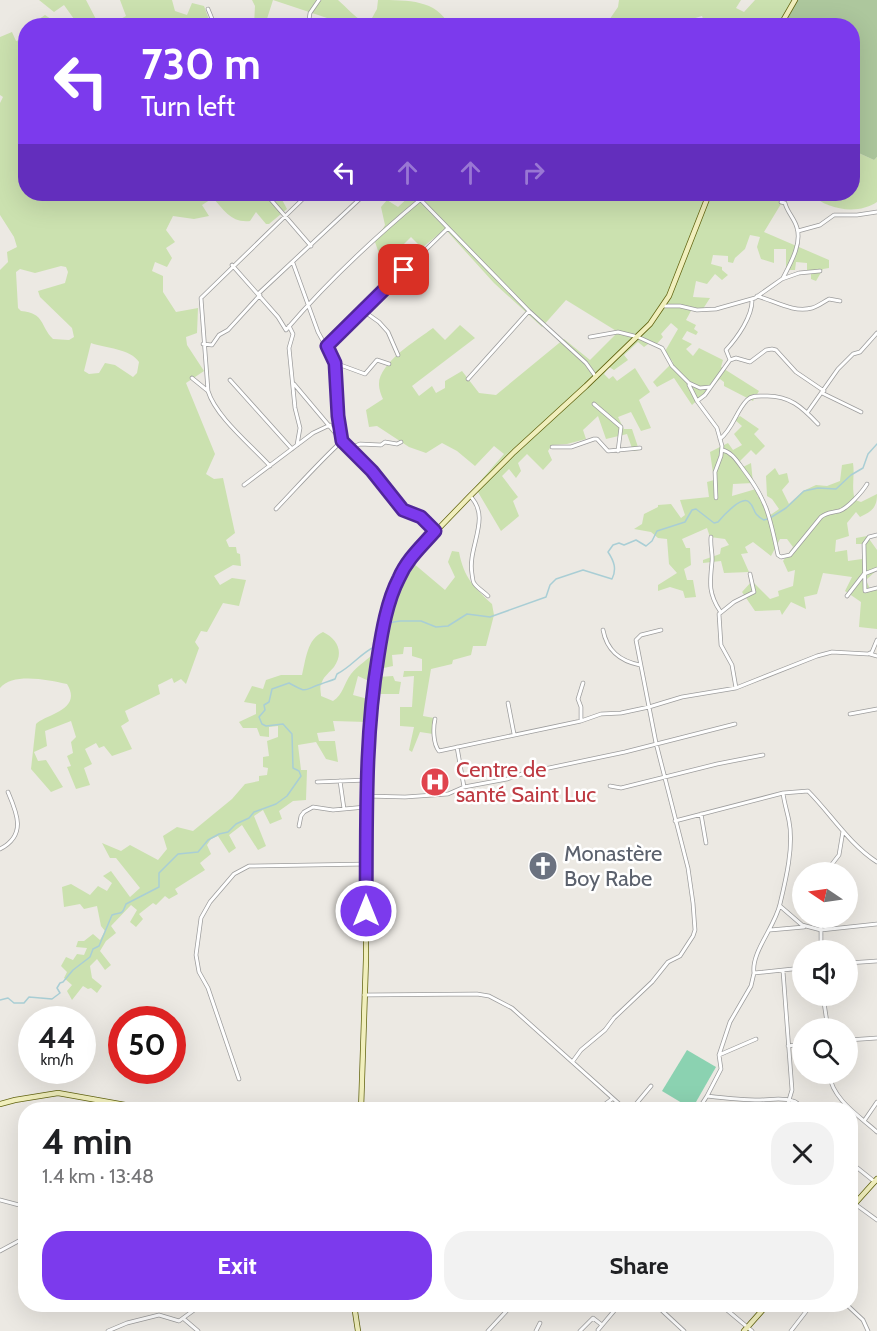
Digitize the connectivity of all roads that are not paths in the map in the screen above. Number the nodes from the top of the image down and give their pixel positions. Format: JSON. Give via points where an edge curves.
{"nodes":[{"id":1,"x":319,"y":0,"type":"edge"},
{"id":2,"x":795,"y":0,"type":"edge"},
{"id":3,"x":208,"y":9,"type":"dead end"},
{"id":4,"x":212,"y":18,"type":"edge"},
{"id":5,"x":309,"y":18,"type":"edge"},
{"id":6,"x":785,"y":18,"type":"edge"},
{"id":7,"x":271,"y":201,"type":"edge"},
{"id":8,"x":301,"y":201,"type":"edge"},
{"id":9,"x":358,"y":201,"type":"edge"},
{"id":10,"x":419,"y":201,"type":"edge"},
{"id":11,"x":423,"y":201,"type":"edge"},
{"id":12,"x":706,"y":201,"type":"edge"},
{"id":13,"x":781,"y":202,"type":"dead end"},
{"id":14,"x":877,"y":212,"type":"edge"},
{"id":15,"x":284,"y":217,"type":"junction"},
{"id":16,"x":448,"y":227,"type":"junction"},
{"id":17,"x":798,"y":231,"type":"junction"},
{"id":18,"x":310,"y":246,"type":"junction"},
{"id":19,"x":293,"y":263,"type":"junction"},
{"id":20,"x":232,"y":265,"type":"junction"},
{"id":21,"x":820,"y":271,"type":"dead end"},
{"id":22,"x":782,"y":279,"type":"junction"},
{"id":23,"x":259,"y":294,"type":"junction"},
{"id":24,"x":757,"y":296,"type":"junction"},
{"id":25,"x":752,"y":299,"type":"junction"},
{"id":26,"x":840,"y":301,"type":"dead end"},
{"id":27,"x":309,"y":304,"type":"junction"},
{"id":28,"x":663,"y":306,"type":"junction"},
{"id":29,"x":362,"y":310,"type":"junction"},
{"id":30,"x":529,"y":311,"type":"junction"},
{"id":31,"x":289,"y":326,"type":"junction"},
{"id":32,"x":877,"y":333,"type":"edge"},
{"id":33,"x":590,"y":337,"type":"dead end"},
{"id":34,"x":638,"y":337,"type":"junction"},
{"id":35,"x":203,"y":344,"type":"junction"},
{"id":36,"x":327,"y":346,"type":"junction"},
{"id":37,"x":398,"y":355,"type":"dead end"},
{"id":38,"x":730,"y":360,"type":"junction"},
{"id":39,"x":335,"y":363,"type":"junction"},
{"id":40,"x":389,"y":364,"type":"dead end"},
{"id":41,"x":596,"y":376,"type":"junction"},
{"id":42,"x":192,"y":378,"type":"dead end"},
{"id":43,"x":468,"y":379,"type":"dead end"},
{"id":44,"x":230,"y":380,"type":"dead end"},
{"id":45,"x":688,"y":383,"type":"junction"},
{"id":46,"x":294,"y":384,"type":"junction"},
{"id":47,"x":710,"y":387,"type":"junction"},
{"id":48,"x":208,"y":390,"type":"junction"},
{"id":49,"x":823,"y":392,"type":"junction"},
{"id":50,"x":697,"y":401,"type":"junction"},
{"id":51,"x":594,"y":404,"type":"dead end"},
{"id":52,"x":861,"y":412,"type":"dead end"},
{"id":53,"x":807,"y":413,"type":"junction"},
{"id":54,"x":818,"y":424,"type":"dead end"},
{"id":55,"x":330,"y":425,"type":"junction"},
{"id":56,"x":720,"y":439,"type":"junction"},
{"id":57,"x":342,"y":441,"type":"junction"},
{"id":58,"x":401,"y":442,"type":"dead end"},
{"id":59,"x":297,"y":445,"type":"junction"},
{"id":60,"x":552,"y":447,"type":"dead end"},
{"id":61,"x":350,"y":448,"type":"junction"},
{"id":62,"x":640,"y":448,"type":"dead end"},
{"id":63,"x":292,"y":449,"type":"junction"},
{"id":64,"x":722,"y":450,"type":"junction"},
{"id":65,"x":618,"y":451,"type":"junction"},
{"id":66,"x":270,"y":466,"type":"junction"},
{"id":67,"x":867,"y":484,"type":"dead end"},
{"id":68,"x":244,"y":485,"type":"dead end"},
{"id":69,"x":470,"y":496,"type":"junction"},
{"id":70,"x":716,"y":498,"type":"dead end"},
{"id":71,"x":276,"y":509,"type":"dead end"},
{"id":72,"x":435,"y":531,"type":"junction"},
{"id":73,"x":877,"y":535,"type":"edge"},
{"id":74,"x":711,"y":537,"type":"dead end"},
{"id":75,"x":877,"y":569,"type":"edge"},
{"id":76,"x":750,"y":574,"type":"dead end"},
{"id":77,"x":864,"y":574,"type":"junction"},
{"id":78,"x":877,"y":588,"type":"edge"},
{"id":79,"x":488,"y":596,"type":"dead end"},
{"id":80,"x":847,"y":596,"type":"dead end"},
{"id":81,"x":720,"y":611,"type":"junction"},
{"id":82,"x":603,"y":630,"type":"dead end"},
{"id":83,"x":661,"y":630,"type":"dead end"},
{"id":84,"x":877,"y":640,"type":"edge"},
{"id":85,"x":868,"y":654,"type":"junction"},
{"id":86,"x":877,"y":656,"type":"edge"},
{"id":87,"x":641,"y":665,"type":"junction"},
{"id":88,"x":583,"y":683,"type":"dead end"},
{"id":89,"x":736,"y":688,"type":"junction"},
{"id":90,"x":508,"y":703,"type":"dead end"},
{"id":91,"x":649,"y":707,"type":"junction"},
{"id":92,"x":877,"y":709,"type":"edge"},
{"id":93,"x":850,"y":714,"type":"dead end"},
{"id":94,"x":435,"y":718,"type":"dead end"},
{"id":95,"x":581,"y":721,"type":"junction"},
{"id":96,"x":735,"y":724,"type":"dead end"},
{"id":97,"x":514,"y":734,"type":"junction"},
{"id":98,"x":656,"y":743,"type":"junction"},
{"id":99,"x":457,"y":747,"type":"junction"},
{"id":100,"x":763,"y":755,"type":"dead end"},
{"id":101,"x":666,"y":778,"type":"junction"},
{"id":102,"x":367,"y":780,"type":"junction"},
{"id":103,"x":339,"y":781,"type":"junction"},
{"id":104,"x":317,"y":782,"type":"dead end"},
{"id":105,"x":610,"y":786,"type":"dead end"},
{"id":106,"x":464,"y":787,"type":"junction"},
{"id":107,"x":8,"y":792,"type":"dead end"},
{"id":108,"x":783,"y":793,"type":"junction"},
{"id":109,"x":366,"y":795,"type":"junction"},
{"id":110,"x":366,"y":807,"type":"junction"},
{"id":111,"x":344,"y":809,"type":"junction"},
{"id":112,"x":701,"y":814,"type":"junction"},
{"id":113,"x":675,"y":821,"type":"junction"},
{"id":114,"x":299,"y":826,"type":"dead end"},
{"id":115,"x":843,"y":831,"type":"junction"},
{"id":116,"x":706,"y":843,"type":"dead end"},
{"id":117,"x":0,"y":849,"type":"edge"},
{"id":118,"x":833,"y":862,"type":"edge"},
{"id":119,"x":877,"y":862,"type":"edge"},
{"id":120,"x":367,"y":864,"type":"junction"},
{"id":121,"x":780,"y":905,"type":"junction"},
{"id":122,"x":792,"y":915,"type":"edge"},
{"id":123,"x":877,"y":924,"type":"edge"},
{"id":124,"x":794,"y":928,"type":"edge"},
{"id":125,"x":811,"y":928,"type":"edge"},
{"id":126,"x":770,"y":930,"type":"junction"},
{"id":127,"x":821,"y":930,"type":"junction"},
{"id":128,"x":821,"y":940,"type":"edge"},
{"id":129,"x":877,"y":961,"type":"edge"},
{"id":130,"x":858,"y":962,"type":"edge"},
{"id":131,"x":792,"y":970,"type":"edge"},
{"id":132,"x":783,"y":971,"type":"junction"},
{"id":133,"x":754,"y":973,"type":"junction"},
{"id":134,"x":364,"y":995,"type":"junction"},
{"id":135,"x":877,"y":1038,"type":"edge"},
{"id":136,"x":756,"y":1039,"type":"dead end"},
{"id":137,"x":858,"y":1039,"type":"edge"},
{"id":138,"x":792,"y":1045,"type":"edge"},
{"id":139,"x":788,"y":1046,"type":"junction"},
{"id":140,"x":718,"y":1055,"type":"junction"},
{"id":141,"x":573,"y":1061,"type":"junction"},
{"id":142,"x":238,"y":1078,"type":"dead end"},
{"id":143,"x":830,"y":1084,"type":"edge"},
{"id":144,"x":651,"y":1086,"type":"dead end"},
{"id":145,"x":707,"y":1096,"type":"junction"},
{"id":146,"x":613,"y":1098,"type":"junction"},
{"id":147,"x":790,"y":1100,"type":"junction"},
{"id":148,"x":108,"y":1102,"type":"edge"},
{"id":149,"x":361,"y":1102,"type":"edge"},
{"id":150,"x":608,"y":1102,"type":"edge"},
{"id":151,"x":617,"y":1102,"type":"edge"},
{"id":152,"x":638,"y":1102,"type":"edge"},
{"id":153,"x":703,"y":1102,"type":"edge"},
{"id":154,"x":795,"y":1102,"type":"edge"},
{"id":155,"x":844,"y":1102,"type":"edge"},
{"id":156,"x":877,"y":1102,"type":"edge"},
{"id":157,"x":0,"y":1104,"type":"edge"},
{"id":158,"x":858,"y":1117,"type":"edge"},
{"id":159,"x":864,"y":1121,"type":"junction"},
{"id":160,"x":877,"y":1132,"type":"edge"},
{"id":161,"x":858,"y":1168,"type":"edge"},
{"id":162,"x":876,"y":1180,"type":"edge"},
{"id":163,"x":0,"y":1200,"type":"edge"},
{"id":164,"x":858,"y":1201,"type":"edge"},
{"id":165,"x":18,"y":1204,"type":"edge"},
{"id":166,"x":858,"y":1206,"type":"edge"},
{"id":167,"x":877,"y":1220,"type":"edge"},
{"id":168,"x":18,"y":1241,"type":"edge"},
{"id":169,"x":0,"y":1251,"type":"edge"},
{"id":170,"x":192,"y":1312,"type":"edge"},
{"id":171,"x":355,"y":1312,"type":"edge"},
{"id":172,"x":507,"y":1312,"type":"edge"},
{"id":173,"x":613,"y":1312,"type":"edge"},
{"id":174,"x":664,"y":1312,"type":"edge"},
{"id":175,"x":729,"y":1312,"type":"edge"},
{"id":176,"x":762,"y":1312,"type":"edge"},
{"id":177,"x":806,"y":1312,"type":"edge"},
{"id":178,"x":854,"y":1312,"type":"edge"},
{"id":179,"x":184,"y":1319,"type":"junction"},
{"id":180,"x":540,"y":1323,"type":"dead end"},
{"id":181,"x":602,"y":1325,"type":"junction"},
{"id":182,"x":494,"y":1329,"type":"edge"},
{"id":183,"x":598,"y":1330,"type":"edge"},
{"id":184,"x":748,"y":1330,"type":"edge"},
{"id":185,"x":108,"y":1331,"type":"edge"},
{"id":186,"x":198,"y":1331,"type":"edge"},
{"id":187,"x":358,"y":1331,"type":"edge"},
{"id":188,"x":488,"y":1331,"type":"edge"},
{"id":189,"x":536,"y":1331,"type":"edge"},
{"id":190,"x":580,"y":1331,"type":"edge"},
{"id":191,"x":684,"y":1331,"type":"edge"},
{"id":192,"x":791,"y":1331,"type":"edge"},
{"id":193,"x":868,"y":1331,"type":"edge"}],
"edges":[{"from":1,"to":5,"type":"street"},
{"from":2,"to":6,"type":"main road"},
{"from":3,"to":4,"type":"street"},
{"from":7,"to":15,"type":"street"},
{"from":8,"to":15,"type":"street"},
{"from":9,"to":18,"type":"street"},
{"from":10,"to":27,"type":"street"},
{"from":11,"to":16,"type":"street"},
{"from":12,"to":28,"type":"main road"},
{"from":13,"to":17,"type":"street","via":[[785,202]]},
{"from":14,"to":17,"type":"street","via":[[834,215],[820,225]]},
{"from":15,"to":18,"type":"street"},
{"from":15,"to":20,"type":"street"},
{"from":16,"to":29,"type":"street"},
{"from":16,"to":30,"type":"street"},
{"from":17,"to":22,"type":"street"},
{"from":18,"to":19,"type":"street"},
{"from":19,"to":23,"type":"street"},
{"from":19,"to":27,"type":"street"},
{"from":20,"to":23,"type":"street"},
{"from":20,"to":35,"type":"street","via":[[201,298]]},
{"from":21,"to":22,"type":"street"},
{"from":22,"to":24,"type":"street"},
{"from":23,"to":31,"type":"street","via":[[286,330]]},
{"from":23,"to":35,"type":"street","via":[[212,345]]},
{"from":24,"to":25,"type":"street"},
{"from":24,"to":26,"type":"street","via":[[777,305],[805,309],[829,299]]},
{"from":25,"to":28,"type":"street","via":[[705,310]]},
{"from":25,"to":38,"type":"street","via":[[740,332],[726,350]]},
{"from":27,"to":31,"type":"street"},
{"from":27,"to":36,"type":"street","via":[[314,325]]},
{"from":28,"to":34,"type":"main road"},
{"from":29,"to":36,"type":"street"},
{"from":29,"to":37,"type":"street","via":[[388,332]]},
{"from":30,"to":41,"type":"street"},
{"from":30,"to":43,"type":"street"},
{"from":31,"to":46,"type":"street","via":[[293,334],[289,348]]},
{"from":32,"to":49,"type":"street","via":[[860,352],[845,361]]},
{"from":33,"to":34,"type":"street","via":[[618,332]]},
{"from":34,"to":41,"type":"main road"},
{"from":34,"to":45,"type":"street","via":[[662,348]]},
{"from":35,"to":48,"type":"street"},
{"from":36,"to":39,"type":"street"},
{"from":38,"to":47,"type":"street"},
{"from":38,"to":49,"type":"street","via":[[750,362],[766,350],[776,350],[796,372]]},
{"from":39,"to":40,"type":"street","via":[[365,374],[377,360]]},
{"from":39,"to":57,"type":"street"},
{"from":41,"to":69,"type":"main road"},
{"from":42,"to":48,"type":"street"},
{"from":44,"to":63,"type":"street"},
{"from":45,"to":47,"type":"street"},
{"from":45,"to":50,"type":"street"},
{"from":46,"to":55,"type":"street"},
{"from":46,"to":59,"type":"street","via":[[300,428]]},
{"from":47,"to":50,"type":"street"},
{"from":48,"to":66,"type":"street","via":[[223,417]]},
{"from":49,"to":52,"type":"street"},
{"from":49,"to":53,"type":"street"},
{"from":50,"to":56,"type":"street","via":[[717,428]]},
{"from":51,"to":65,"type":"street","via":[[621,427]]},
{"from":53,"to":54,"type":"street"},
{"from":53,"to":56,"type":"street","via":[[782,397],[750,397]]},
{"from":55,"to":57,"type":"street"},
{"from":55,"to":59,"type":"street"},
{"from":56,"to":64,"type":"street"},
{"from":57,"to":61,"type":"street"},
{"from":57,"to":71,"type":"street"},
{"from":58,"to":61,"type":"street"},
{"from":59,"to":63,"type":"street"},
{"from":60,"to":65,"type":"street","via":[[572,447],[597,439],[608,451]]},
{"from":61,"to":72,"type":"street","via":[[403,510],[421,517]]},
{"from":62,"to":65,"type":"street"},
{"from":63,"to":66,"type":"street"},
{"from":64,"to":67,"type":"street","via":[[730,454],[763,498],[781,557],[790,555],[821,517],[843,510]]},
{"from":64,"to":70,"type":"street","via":[[715,472]]},
{"from":66,"to":68,"type":"street"},
{"from":69,"to":72,"type":"main road"},
{"from":69,"to":79,"type":"street","via":[[480,519],[472,551],[472,576],[474,584]]},
{"from":72,"to":102,"type":"main road","via":[[403,569],[384,624],[370,705]]},
{"from":73,"to":77,"type":"street","via":[[864,544]]},
{"from":74,"to":81,"type":"street","via":[[709,582]]},
{"from":75,"to":77,"type":"street"},
{"from":76,"to":81,"type":"street","via":[[754,592]]},
{"from":77,"to":78,"type":"street","via":[[865,591]]},
{"from":77,"to":80,"type":"street"},
{"from":81,"to":89,"type":"street","via":[[721,645],[732,665]]},
{"from":82,"to":87,"type":"street","via":[[618,657]]},
{"from":83,"to":87,"type":"street","via":[[638,638]]},
{"from":84,"to":85,"type":"street"},
{"from":85,"to":86,"type":"street"},
{"from":85,"to":89,"type":"street","via":[[832,652]]},
{"from":87,"to":91,"type":"street"},
{"from":88,"to":95,"type":"street","via":[[578,699]]},
{"from":89,"to":91,"type":"street"},
{"from":90,"to":97,"type":"street"},
{"from":91,"to":95,"type":"street"},
{"from":91,"to":98,"type":"street"},
{"from":92,"to":93,"type":"street"},
{"from":94,"to":99,"type":"street","via":[[438,751]]},
{"from":95,"to":97,"type":"street"},
{"from":96,"to":98,"type":"street"},
{"from":97,"to":99,"type":"street"},
{"from":98,"to":101,"type":"street"},
{"from":98,"to":106,"type":"street"},
{"from":99,"to":106,"type":"street"},
{"from":100,"to":101,"type":"street"},
{"from":101,"to":105,"type":"street","via":[[621,788]]},
{"from":101,"to":113,"type":"street"},
{"from":102,"to":103,"type":"street"},
{"from":102,"to":109,"type":"main road"},
{"from":103,"to":104,"type":"street"},
{"from":103,"to":111,"type":"street"},
{"from":106,"to":109,"type":"street","via":[[448,794],[417,797]]},
{"from":107,"to":117,"type":"street","via":[[18,817],[17,829],[11,842]]},
{"from":108,"to":112,"type":"street"},
{"from":108,"to":115,"type":"street","via":[[807,790]]},
{"from":108,"to":121,"type":"street","via":[[789,840]]},
{"from":109,"to":110,"type":"main road"},
{"from":110,"to":111,"type":"street"},
{"from":110,"to":120,"type":"main road"},
{"from":111,"to":114,"type":"street","via":[[310,808],[300,816]]},
{"from":112,"to":113,"type":"street"},
{"from":112,"to":116,"type":"street"},
{"from":113,"to":141,"type":"street","via":[[693,903],[693,936],[680,956],[668,962]]},
{"from":115,"to":118,"type":"street","via":[[842,849]]},
{"from":115,"to":119,"type":"street"},
{"from":120,"to":134,"type":"main road"},
{"from":120,"to":142,"type":"street","via":[[249,866],[234,874],[210,902],[201,918],[196,955]]},
{"from":121,"to":122,"type":"street"},
{"from":121,"to":126,"type":"street"},
{"from":123,"to":127,"type":"street"},
{"from":124,"to":126,"type":"street"},
{"from":125,"to":127,"type":"street"},
{"from":126,"to":133,"type":"street","via":[[755,957]]},
{"from":127,"to":128,"type":"street"},
{"from":129,"to":130,"type":"street"},
{"from":131,"to":132,"type":"street"},
{"from":132,"to":133,"type":"street"},
{"from":132,"to":139,"type":"street"},
{"from":133,"to":140,"type":"street"},
{"from":134,"to":141,"type":"street","via":[[489,996],[512,1008]]},
{"from":134,"to":149,"type":"main road"},
{"from":135,"to":137,"type":"street"},
{"from":136,"to":140,"type":"street"},
{"from":138,"to":139,"type":"street"},
{"from":139,"to":147,"type":"street"},
{"from":140,"to":145,"type":"street","via":[[721,1069]]},
{"from":141,"to":146,"type":"street"},
{"from":143,"to":155,"type":"street"},
{"from":144,"to":152,"type":"street"},
{"from":145,"to":147,"type":"street"},
{"from":145,"to":153,"type":"street"},
{"from":146,"to":150,"type":"street"},
{"from":146,"to":151,"type":"street"},
{"from":147,"to":154,"type":"street"},
{"from":148,"to":157,"type":"main road","via":[[58,1093]]},
{"from":156,"to":159,"type":"street"},
{"from":158,"to":159,"type":"street"},
{"from":159,"to":160,"type":"street"},
{"from":161,"to":162,"type":"street"},
{"from":162,"to":164,"type":"main road"},
{"from":163,"to":165,"type":"street"},
{"from":166,"to":167,"type":"street"},
{"from":168,"to":169,"type":"street"},
{"from":170,"to":179,"type":"street"},
{"from":171,"to":187,"type":"main road"},
{"from":172,"to":182,"type":"street"},
{"from":173,"to":181,"type":"street"},
{"from":174,"to":191,"type":"street"},
{"from":175,"to":184,"type":"street"},
{"from":176,"to":184,"type":"main road"},
{"from":177,"to":192,"type":"street"},
{"from":178,"to":193,"type":"street"},
{"from":179,"to":185,"type":"street","via":[[159,1315]]},
{"from":179,"to":186,"type":"street"},
{"from":180,"to":189,"type":"street"},
{"from":181,"to":183,"type":"street"},
{"from":181,"to":190,"type":"street","via":[[593,1318]]},
{"from":182,"to":188,"type":"street"}]}
